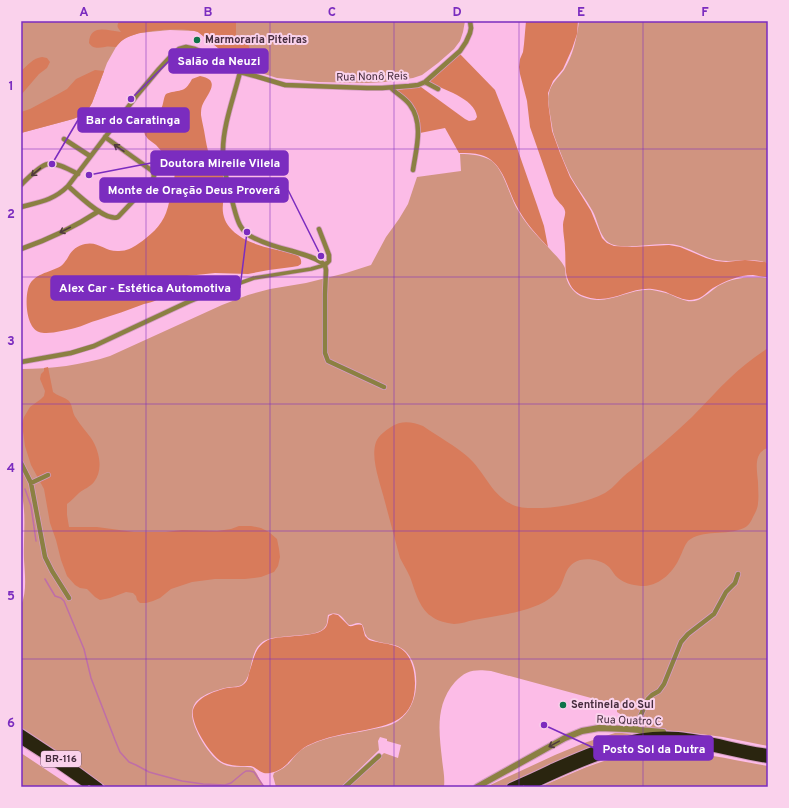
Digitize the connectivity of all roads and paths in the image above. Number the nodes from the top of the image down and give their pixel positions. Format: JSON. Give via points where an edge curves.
{"nodes":[{"id":1,"x":470,"y":21,"type":"edge"},
{"id":2,"x":240,"y":72,"type":"junction"},
{"id":3,"x":425,"y":82,"type":"junction"},
{"id":4,"x":391,"y":88,"type":"junction"},
{"id":5,"x":438,"y":89,"type":"dead end"},
{"id":6,"x":105,"y":137,"type":"junction"},
{"id":7,"x":64,"y":139,"type":"dead end"},
{"id":8,"x":90,"y":156,"type":"junction"},
{"id":9,"x":413,"y":170,"type":"dead end"},
{"id":10,"x":78,"y":174,"type":"junction"},
{"id":11,"x":21,"y":185,"type":"edge"},
{"id":12,"x":68,"y":186,"type":"junction"},
{"id":13,"x":21,"y":207,"type":"edge"},
{"id":14,"x":99,"y":211,"type":"junction"},
{"id":15,"x":319,"y":229,"type":"dead end"},
{"id":16,"x":21,"y":249,"type":"edge"},
{"id":17,"x":325,"y":265,"type":"junction"},
{"id":18,"x":230,"y":286,"type":"joint"},
{"id":19,"x":21,"y":362,"type":"edge"},
{"id":20,"x":384,"y":387,"type":"dead end"},
{"id":21,"x":21,"y":463,"type":"edge"},
{"id":22,"x":48,"y":475,"type":"dead end"},
{"id":23,"x":31,"y":483,"type":"junction"},
{"id":24,"x":738,"y":574,"type":"dead end"},
{"id":25,"x":69,"y":598,"type":"dead end"},
{"id":26,"x":634,"y":728,"type":"dead end"},
{"id":27,"x":21,"y":733,"type":"edge"},
{"id":28,"x":21,"y":740,"type":"edge"},
{"id":29,"x":21,"y":744,"type":"edge"},
{"id":30,"x":35,"y":749,"type":"junction"},
{"id":31,"x":768,"y":752,"type":"edge"},
{"id":32,"x":379,"y":756,"type":"dead end"},
{"id":33,"x":768,"y":759,"type":"edge"},
{"id":34,"x":90,"y":787,"type":"edge"},
{"id":35,"x":99,"y":787,"type":"edge"},
{"id":36,"x":344,"y":787,"type":"edge"},
{"id":37,"x":477,"y":787,"type":"edge"},
{"id":38,"x":510,"y":787,"type":"edge"},
{"id":39,"x":528,"y":787,"type":"edge"}],
"edges":[{"from":1,"to":3,"type":"street","name":"Rua Nonô Reis","via":[[470,33],[462,49]]},
{"from":2,"to":4,"type":"street","name":"Rua Nonô Reis","via":[[290,85]]},
{"from":2,"to":6,"type":"street","name":"Rua Nonô Reis","via":[[215,62],[195,49],[179,49],[142,89]]},
{"from":2,"to":17,"type":"street","via":[[228,116],[223,149],[228,188],[240,226],[244,232],[256,239],[316,258]]},
{"from":3,"to":4,"type":"street","name":"Rua Nonô Reis"},
{"from":3,"to":5,"type":"street"},
{"from":4,"to":9,"type":"street","via":[[409,104],[416,117],[418,138]]},
{"from":6,"to":8,"type":"street","name":"Rua Nonô Reis"},
{"from":14,"to":6,"type":"street","one_way":true,"via":[[110,217],[118,217],[154,176],[151,170]]},
{"from":7,"to":8,"type":"street"},
{"from":8,"to":10,"type":"street","name":"Rua Nonô Reis"},
{"from":10,"to":11,"type":"street","one_way":true,"via":[[60,166],[47,164]]},
{"from":10,"to":12,"type":"street","name":"Rua Nonô Reis"},
{"from":12,"to":13,"type":"street","name":"Rua Nonô Reis","via":[[50,199]]},
{"from":12,"to":14,"type":"street"},
{"from":14,"to":16,"type":"street","one_way":true,"via":[[48,239]]},
{"from":15,"to":17,"type":"street","via":[[329,255],[329,261]]},
{"from":17,"to":18,"type":"street","via":[[254,278]]},
{"from":17,"to":20,"type":"street","via":[[325,353],[328,361]]},
{"from":18,"to":19,"type":"street","via":[[188,302],[94,346]]},
{"from":21,"to":23,"type":"street"},
{"from":22,"to":23,"type":"street"},
{"from":23,"to":25,"type":"street","via":[[45,557]]},
{"from":24,"to":26,"type":"street","via":[[735,583],[726,592],[714,614],[681,642],[664,684],[648,699]]},
{"from":27,"to":35,"type":"highway","number":"BR-116"},
{"from":28,"to":30,"type":"highway","number":"BR-116"},
{"from":29,"to":30,"type":"highway"},
{"from":30,"to":34,"type":"highway","number":"BR-116"},
{"from":31,"to":37,"type":"street","name":"Rua Quatro C","one_way":true,"via":[[685,734],[590,729],[565,738]]},
{"from":31,"to":38,"type":"highway","via":[[678,736],[634,739],[598,748]]},
{"from":32,"to":36,"type":"street"},
{"from":33,"to":39,"type":"highway","via":[[692,744],[656,743],[610,752]]}]}
